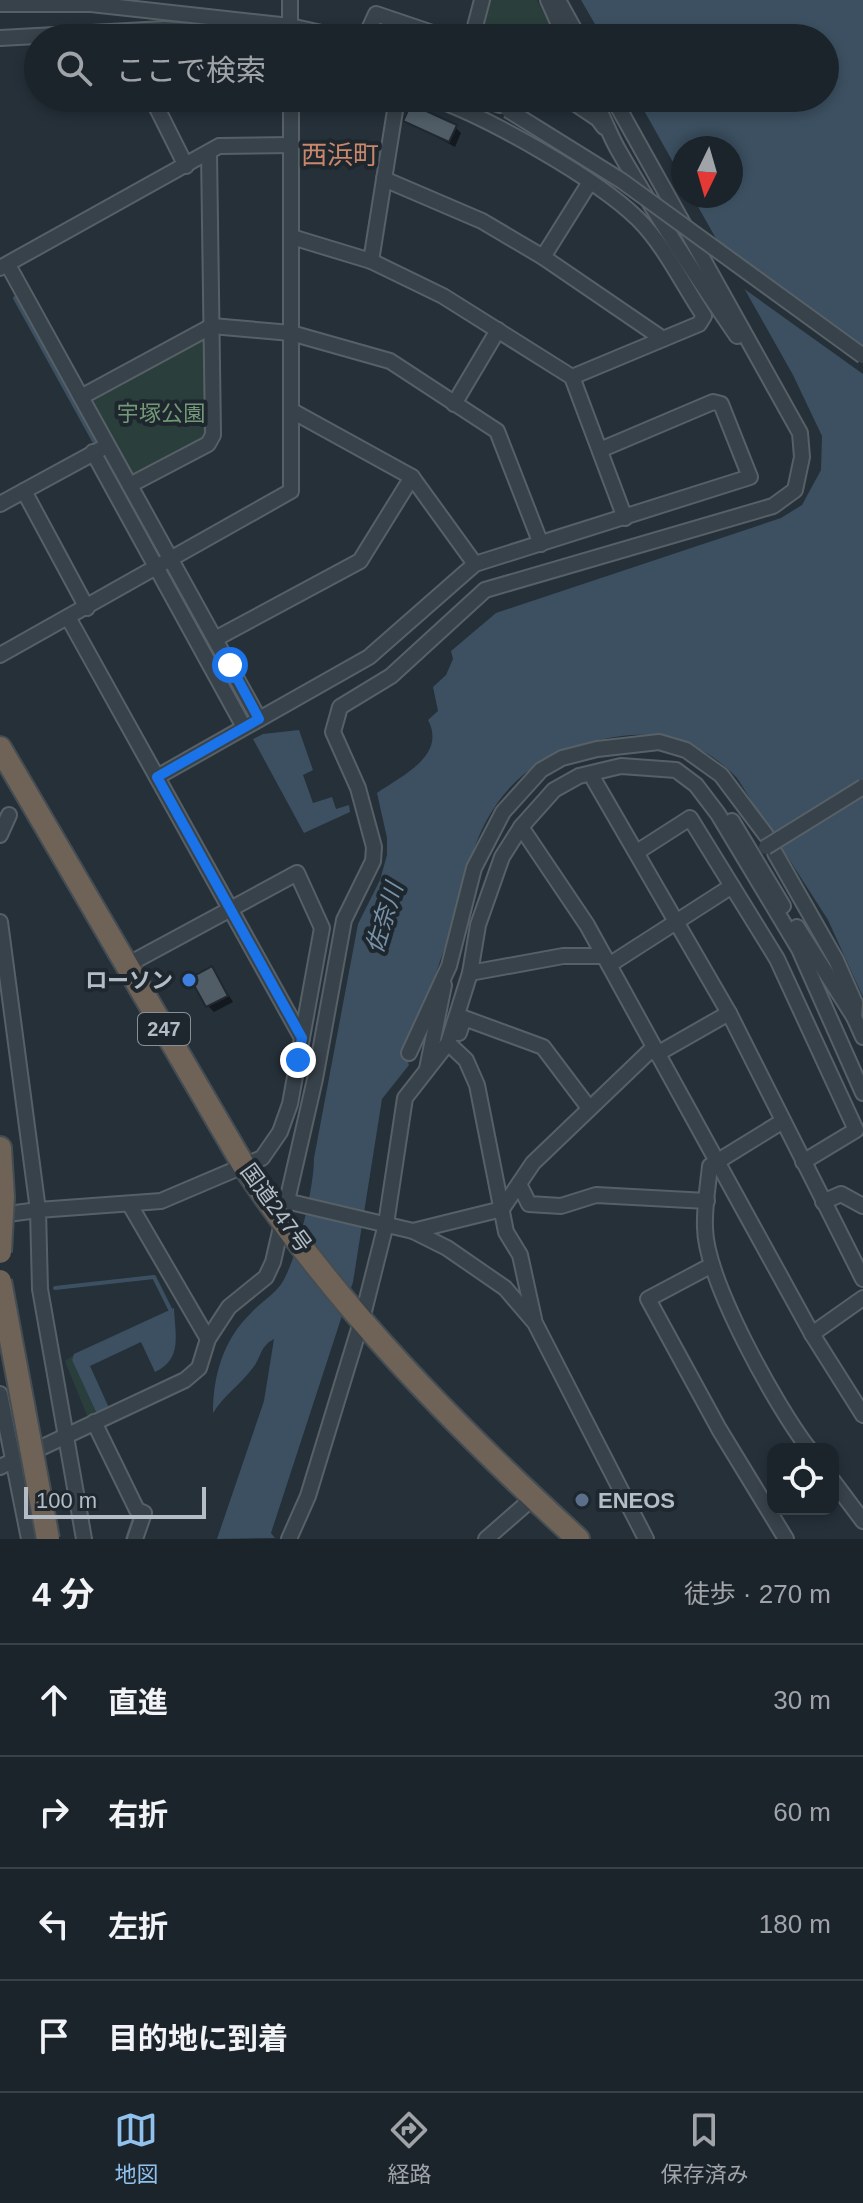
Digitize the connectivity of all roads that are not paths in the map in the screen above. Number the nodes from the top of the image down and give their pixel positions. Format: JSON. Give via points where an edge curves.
{"nodes":[{"id":1,"x":290,"y":0,"type":"edge"},
{"id":2,"x":482,"y":0,"type":"edge"},
{"id":3,"x":548,"y":0,"type":"edge"},
{"id":4,"x":558,"y":0,"type":"edge"},
{"id":5,"x":91,"y":2,"type":"edge"},
{"id":6,"x":0,"y":4,"type":"edge"},
{"id":7,"x":388,"y":7,"type":"edge"},
{"id":8,"x":227,"y":24,"type":"edge"},
{"id":9,"x":289,"y":24,"type":"edge"},
{"id":10,"x":371,"y":24,"type":"edge"},
{"id":11,"x":420,"y":24,"type":"edge"},
{"id":12,"x":476,"y":24,"type":"edge"},
{"id":13,"x":559,"y":24,"type":"edge"},
{"id":14,"x":571,"y":24,"type":"edge"},
{"id":15,"x":24,"y":37,"type":"edge"},
{"id":16,"x":0,"y":38,"type":"edge"},
{"id":17,"x":159,"y":112,"type":"edge"},
{"id":18,"x":291,"y":112,"type":"edge"},
{"id":19,"x":395,"y":112,"type":"edge"},
{"id":20,"x":468,"y":112,"type":"edge"},
{"id":21,"x":512,"y":112,"type":"edge"},
{"id":22,"x":588,"y":112,"type":"edge"},
{"id":23,"x":602,"y":112,"type":"edge"},
{"id":24,"x":621,"y":112,"type":"edge"},
{"id":25,"x":292,"y":145,"type":"junction"},
{"id":26,"x":617,"y":149,"type":"junction"},
{"id":27,"x":209,"y":152,"type":"junction"},
{"id":28,"x":186,"y":166,"type":"junction"},
{"id":29,"x":384,"y":179,"type":"junction"},
{"id":30,"x":590,"y":182,"type":"junction"},
{"id":31,"x":292,"y":237,"type":"junction"},
{"id":32,"x":543,"y":257,"type":"junction"},
{"id":33,"x":371,"y":261,"type":"junction"},
{"id":34,"x":4,"y":266,"type":"edge"},
{"id":35,"x":212,"y":326,"type":"junction"},
{"id":36,"x":498,"y":330,"type":"junction"},
{"id":37,"x":291,"y":333,"type":"junction"},
{"id":38,"x":663,"y":339,"type":"junction"},
{"id":39,"x":863,"y":356,"type":"edge"},
{"id":40,"x":572,"y":377,"type":"junction"},
{"id":41,"x":81,"y":397,"type":"junction"},
{"id":42,"x":454,"y":404,"type":"junction"},
{"id":43,"x":294,"y":412,"type":"junction"},
{"id":44,"x":790,"y":413,"type":"junction"},
{"id":45,"x":108,"y":446,"type":"junction"},
{"id":46,"x":600,"y":450,"type":"junction"},
{"id":47,"x":93,"y":452,"type":"junction"},
{"id":48,"x":412,"y":477,"type":"junction"},
{"id":49,"x":130,"y":485,"type":"junction"},
{"id":50,"x":24,"y":491,"type":"junction"},
{"id":51,"x":0,"y":504,"type":"edge"},
{"id":52,"x":625,"y":518,"type":"junction"},
{"id":53,"x":541,"y":544,"type":"junction"},
{"id":54,"x":172,"y":561,"type":"junction"},
{"id":55,"x":475,"y":564,"type":"junction"},
{"id":56,"x":157,"y":568,"type":"junction"},
{"id":57,"x":87,"y":608,"type":"junction"},
{"id":58,"x":69,"y":619,"type":"junction"},
{"id":59,"x":215,"y":639,"type":"junction"},
{"id":60,"x":0,"y":655,"type":"edge"},
{"id":61,"x":259,"y":719,"type":"junction"},
{"id":62,"x":244,"y":727,"type":"junction"},
{"id":63,"x":0,"y":736,"type":"edge"},
{"id":64,"x":0,"y":748,"type":"edge"},
{"id":65,"x":157,"y":777,"type":"junction"},
{"id":66,"x":594,"y":780,"type":"junction"},
{"id":67,"x":863,"y":787,"type":"edge"},
{"id":68,"x":706,"y":797,"type":"junction"},
{"id":69,"x":9,"y":815,"type":"dead end"},
{"id":70,"x":46,"y":824,"type":"junction"},
{"id":71,"x":524,"y":829,"type":"junction"},
{"id":72,"x":0,"y":835,"type":"edge"},
{"id":73,"x":765,"y":847,"type":"junction"},
{"id":74,"x":637,"y":852,"type":"junction"},
{"id":75,"x":732,"y":886,"type":"junction"},
{"id":76,"x":229,"y":907,"type":"junction"},
{"id":77,"x":677,"y":921,"type":"junction"},
{"id":78,"x":0,"y":922,"type":"edge"},
{"id":79,"x":607,"y":960,"type":"junction"},
{"id":80,"x":127,"y":965,"type":"junction"},
{"id":81,"x":470,"y":973,"type":"junction"},
{"id":82,"x":445,"y":977,"type":"junction"},
{"id":83,"x":729,"y":1013,"type":"junction"},
{"id":84,"x":854,"y":1017,"type":"junction"},
{"id":85,"x":863,"y":1037,"type":"edge"},
{"id":86,"x":302,"y":1038,"type":"junction"},
{"id":87,"x":450,"y":1044,"type":"junction"},
{"id":88,"x":655,"y":1051,"type":"junction"},
{"id":89,"x":409,"y":1053,"type":"dead end"},
{"id":90,"x":427,"y":1069,"type":"junction"},
{"id":91,"x":863,"y":1093,"type":"edge"},
{"id":92,"x":589,"y":1108,"type":"junction"},
{"id":93,"x":783,"y":1121,"type":"junction"},
{"id":94,"x":0,"y":1148,"type":"edge"},
{"id":95,"x":803,"y":1162,"type":"junction"},
{"id":96,"x":717,"y":1164,"type":"junction"},
{"id":97,"x":244,"y":1166,"type":"junction"},
{"id":98,"x":519,"y":1184,"type":"junction"},
{"id":99,"x":707,"y":1201,"type":"junction"},
{"id":100,"x":823,"y":1202,"type":"junction"},
{"id":101,"x":130,"y":1205,"type":"junction"},
{"id":102,"x":1,"y":1206,"type":"edge"},
{"id":103,"x":863,"y":1206,"type":"edge"},
{"id":104,"x":502,"y":1209,"type":"junction"},
{"id":105,"x":38,"y":1210,"type":"junction"},
{"id":106,"x":287,"y":1214,"type":"junction"},
{"id":107,"x":383,"y":1223,"type":"junction"},
{"id":108,"x":413,"y":1231,"type":"junction"},
{"id":109,"x":0,"y":1252,"type":"edge"},
{"id":110,"x":712,"y":1265,"type":"junction"},
{"id":111,"x":863,"y":1279,"type":"edge"},
{"id":112,"x":0,"y":1281,"type":"edge"},
{"id":113,"x":863,"y":1298,"type":"edge"},
{"id":114,"x":0,"y":1315,"type":"edge"},
{"id":115,"x":359,"y":1315,"type":"junction"},
{"id":116,"x":535,"y":1323,"type":"junction"},
{"id":117,"x":812,"y":1334,"type":"junction"},
{"id":118,"x":208,"y":1339,"type":"junction"},
{"id":119,"x":0,"y":1340,"type":"edge"},
{"id":120,"x":0,"y":1394,"type":"edge"},
{"id":121,"x":863,"y":1415,"type":"edge"},
{"id":122,"x":21,"y":1421,"type":"junction"},
{"id":123,"x":94,"y":1422,"type":"junction"},
{"id":124,"x":67,"y":1434,"type":"junction"},
{"id":125,"x":804,"y":1443,"type":"edge"},
{"id":126,"x":15,"y":1460,"type":"junction"},
{"id":127,"x":0,"y":1467,"type":"edge"},
{"id":128,"x":839,"y":1489,"type":"edge"},
{"id":129,"x":533,"y":1498,"type":"junction"},
{"id":130,"x":863,"y":1521,"type":"edge"},
{"id":131,"x":29,"y":1539,"type":"edge"},
{"id":132,"x":41,"y":1539,"type":"edge"},
{"id":133,"x":48,"y":1539,"type":"edge"},
{"id":134,"x":84,"y":1539,"type":"edge"},
{"id":135,"x":135,"y":1539,"type":"edge"},
{"id":136,"x":289,"y":1539,"type":"edge"},
{"id":137,"x":486,"y":1539,"type":"edge"},
{"id":138,"x":578,"y":1539,"type":"edge"},
{"id":139,"x":646,"y":1539,"type":"edge"},
{"id":140,"x":786,"y":1539,"type":"edge"}],
"edges":[{"from":1,"to":9,"type":"street"},
{"from":2,"to":12,"type":"street"},
{"from":3,"to":13,"type":"street"},
{"from":4,"to":14,"type":"street"},
{"from":5,"to":6,"type":"street"},
{"from":5,"to":8,"type":"street"},
{"from":7,"to":10,"type":"street"},
{"from":7,"to":11,"type":"street"},
{"from":15,"to":16,"type":"street"},
{"from":17,"to":28,"type":"street"},
{"from":18,"to":25,"type":"street"},
{"from":19,"to":29,"type":"street"},
{"from":20,"to":30,"type":"street"},
{"from":21,"to":39,"type":"street","bridge":true,"via":[[622,181]]},
{"from":22,"to":26,"type":"street"},
{"from":23,"to":26,"type":"street"},
{"from":24,"to":44,"type":"street"},
{"from":25,"to":27,"type":"street","via":[[219,146]]},
{"from":25,"to":31,"type":"street"},
{"from":26,"to":44,"type":"street","via":[[678,251]]},
{"from":27,"to":28,"type":"street"},
{"from":27,"to":35,"type":"street"},
{"from":28,"to":34,"type":"street"},
{"from":29,"to":32,"type":"street","via":[[482,221]]},
{"from":29,"to":33,"type":"street"},
{"from":30,"to":32,"type":"street"},
{"from":30,"to":38,"type":"street","via":[[639,220],[704,316],[699,324]]},
{"from":31,"to":33,"type":"street"},
{"from":31,"to":37,"type":"street"},
{"from":32,"to":38,"type":"street"},
{"from":33,"to":36,"type":"street"},
{"from":34,"to":41,"type":"street"},
{"from":35,"to":37,"type":"street"},
{"from":35,"to":41,"type":"street"},
{"from":35,"to":49,"type":"street","via":[[213,435],[208,444]]},
{"from":36,"to":40,"type":"street"},
{"from":36,"to":42,"type":"street"},
{"from":37,"to":42,"type":"street","via":[[390,361]]},
{"from":37,"to":43,"type":"street"},
{"from":38,"to":40,"type":"street"},
{"from":40,"to":46,"type":"street"},
{"from":41,"to":45,"type":"street"},
{"from":42,"to":53,"type":"street","via":[[497,431]]},
{"from":43,"to":48,"type":"street"},
{"from":43,"to":54,"type":"street","via":[[291,491]]},
{"from":44,"to":106,"type":"street","via":[[800,433],[802,457],[800,476],[786,499],[485,590],[391,676],[340,707],[333,732],[358,788],[373,861],[344,920]]},
{"from":45,"to":47,"type":"street"},
{"from":45,"to":49,"type":"street"},
{"from":46,"to":52,"type":"street"},
{"from":46,"to":52,"type":"street","via":[[713,402],[721,404],[750,477]]},
{"from":47,"to":50,"type":"street"},
{"from":47,"to":56,"type":"street"},
{"from":48,"to":55,"type":"street"},
{"from":48,"to":59,"type":"street","via":[[360,561]]},
{"from":49,"to":54,"type":"street"},
{"from":50,"to":51,"type":"street"},
{"from":50,"to":57,"type":"street"},
{"from":52,"to":53,"type":"street"},
{"from":53,"to":55,"type":"street"},
{"from":54,"to":56,"type":"street"},
{"from":54,"to":59,"type":"street"},
{"from":55,"to":61,"type":"street","via":[[369,657]]},
{"from":56,"to":57,"type":"street"},
{"from":56,"to":62,"type":"street"},
{"from":57,"to":58,"type":"street"},
{"from":58,"to":60,"type":"street"},
{"from":58,"to":65,"type":"street"},
{"from":59,"to":61,"type":"street"},
{"from":61,"to":62,"type":"street"},
{"from":62,"to":65,"type":"street"},
{"from":63,"to":70,"type":"highway","name":"国道247号","number":"247"},
{"from":64,"to":70,"type":"highway","name":"国道247号","number":"247"},
{"from":65,"to":76,"type":"street"},
{"from":66,"to":68,"type":"street","via":[[635,774],[672,777],[694,796]]},
{"from":66,"to":71,"type":"street","via":[[554,801]]},
{"from":66,"to":74,"type":"street"},
{"from":67,"to":73,"type":"street","bridge":true},
{"from":68,"to":71,"type":"street","via":[[676,770],[621,766],[565,782],[542,802]]},
{"from":68,"to":73,"type":"street"},
{"from":68,"to":91,"type":"street","via":[[799,949]]},
{"from":69,"to":72,"type":"street"},
{"from":70,"to":80,"type":"highway","name":"国道247号","number":"247"},
{"from":71,"to":79,"type":"street"},
{"from":71,"to":81,"type":"street","via":[[502,857],[489,889]]},
{"from":73,"to":82,"type":"street","via":[[721,775],[686,750],[659,742],[562,758],[517,793],[487,841],[474,868]]},
{"from":73,"to":84,"type":"street","via":[[842,1003]]},
{"from":73,"to":84,"type":"street","via":[[823,934],[855,1003]]},
{"from":74,"to":75,"type":"street","via":[[690,818]]},
{"from":74,"to":77,"type":"street"},
{"from":75,"to":77,"type":"street"},
{"from":75,"to":95,"type":"street","via":[[777,959],[856,1130]]},
{"from":76,"to":80,"type":"street"},
{"from":76,"to":86,"type":"street"},
{"from":76,"to":86,"type":"street","via":[[297,873],[322,928]]},
{"from":77,"to":79,"type":"street"},
{"from":77,"to":83,"type":"street"},
{"from":78,"to":105,"type":"street"},
{"from":79,"to":81,"type":"street","via":[[563,956]]},
{"from":79,"to":88,"type":"street"},
{"from":80,"to":97,"type":"highway","name":"国道247号","number":"247"},
{"from":81,"to":87,"type":"street"},
{"from":82,"to":89,"type":"street"},
{"from":82,"to":90,"type":"street"},
{"from":83,"to":88,"type":"street"},
{"from":83,"to":93,"type":"street"},
{"from":84,"to":85,"type":"street"},
{"from":86,"to":97,"type":"street","via":[[280,1132],[262,1158]]},
{"from":87,"to":90,"type":"street"},
{"from":87,"to":92,"type":"street","via":[[464,1018],[543,1047]]},
{"from":87,"to":104,"type":"street","via":[[466,1060],[477,1085]]},
{"from":88,"to":92,"type":"street"},
{"from":88,"to":96,"type":"street"},
{"from":90,"to":107,"type":"street","via":[[405,1098]]},
{"from":92,"to":98,"type":"street"},
{"from":93,"to":95,"type":"street"},
{"from":93,"to":96,"type":"street"},
{"from":94,"to":102,"type":"highway"},
{"from":95,"to":100,"type":"street"},
{"from":96,"to":99,"type":"street","via":[[710,1166]]},
{"from":96,"to":117,"type":"street"},
{"from":97,"to":101,"type":"street","via":[[180,1194]]},
{"from":97,"to":106,"type":"highway","name":"国道247号","number":"247"},
{"from":98,"to":99,"type":"street","via":[[529,1204],[561,1206],[596,1195]]},
{"from":98,"to":104,"type":"street"},
{"from":99,"to":110,"type":"street","via":[[704,1229]]},
{"from":100,"to":103,"type":"street","via":[[841,1194]]},
{"from":100,"to":111,"type":"street"},
{"from":101,"to":105,"type":"street"},
{"from":101,"to":118,"type":"street"},
{"from":102,"to":105,"type":"street"},
{"from":102,"to":109,"type":"highway","bridge":true},
{"from":104,"to":108,"type":"street"},
{"from":104,"to":116,"type":"street","via":[[506,1232],[520,1255]]},
{"from":105,"to":124,"type":"street","via":[[40,1289]]},
{"from":106,"to":107,"type":"street"},
{"from":106,"to":115,"type":"highway","name":"国道247号","number":"247"},
{"from":106,"to":118,"type":"street","via":[[266,1277],[229,1307]]},
{"from":107,"to":108,"type":"street"},
{"from":107,"to":115,"type":"street"},
{"from":108,"to":116,"type":"street","via":[[505,1288]]},
{"from":110,"to":125,"type":"street"},
{"from":110,"to":140,"type":"street","via":[[648,1299]]},
{"from":112,"to":133,"type":"highway","bridge":true},
{"from":113,"to":117,"type":"street"},
{"from":114,"to":122,"type":"highway","bridge":true},
{"from":115,"to":129,"type":"highway","name":"国道247号","number":"247","via":[[452,1420]]},
{"from":115,"to":136,"type":"street","via":[[308,1496]]},
{"from":116,"to":139,"type":"street"},
{"from":117,"to":121,"type":"street"},
{"from":118,"to":123,"type":"street","via":[[199,1368],[185,1380]]},
{"from":119,"to":122,"type":"highway"},
{"from":120,"to":126,"type":"street"},
{"from":122,"to":132,"type":"highway","bridge":true},
{"from":123,"to":124,"type":"street"},
{"from":123,"to":135,"type":"street","via":[[137,1510],[144,1513]]},
{"from":124,"to":126,"type":"street"},
{"from":124,"to":134,"type":"street"},
{"from":126,"to":127,"type":"street"},
{"from":126,"to":131,"type":"street"},
{"from":128,"to":130,"type":"street"},
{"from":129,"to":137,"type":"street"},
{"from":129,"to":138,"type":"highway","name":"国道247号","number":"247"}]}
